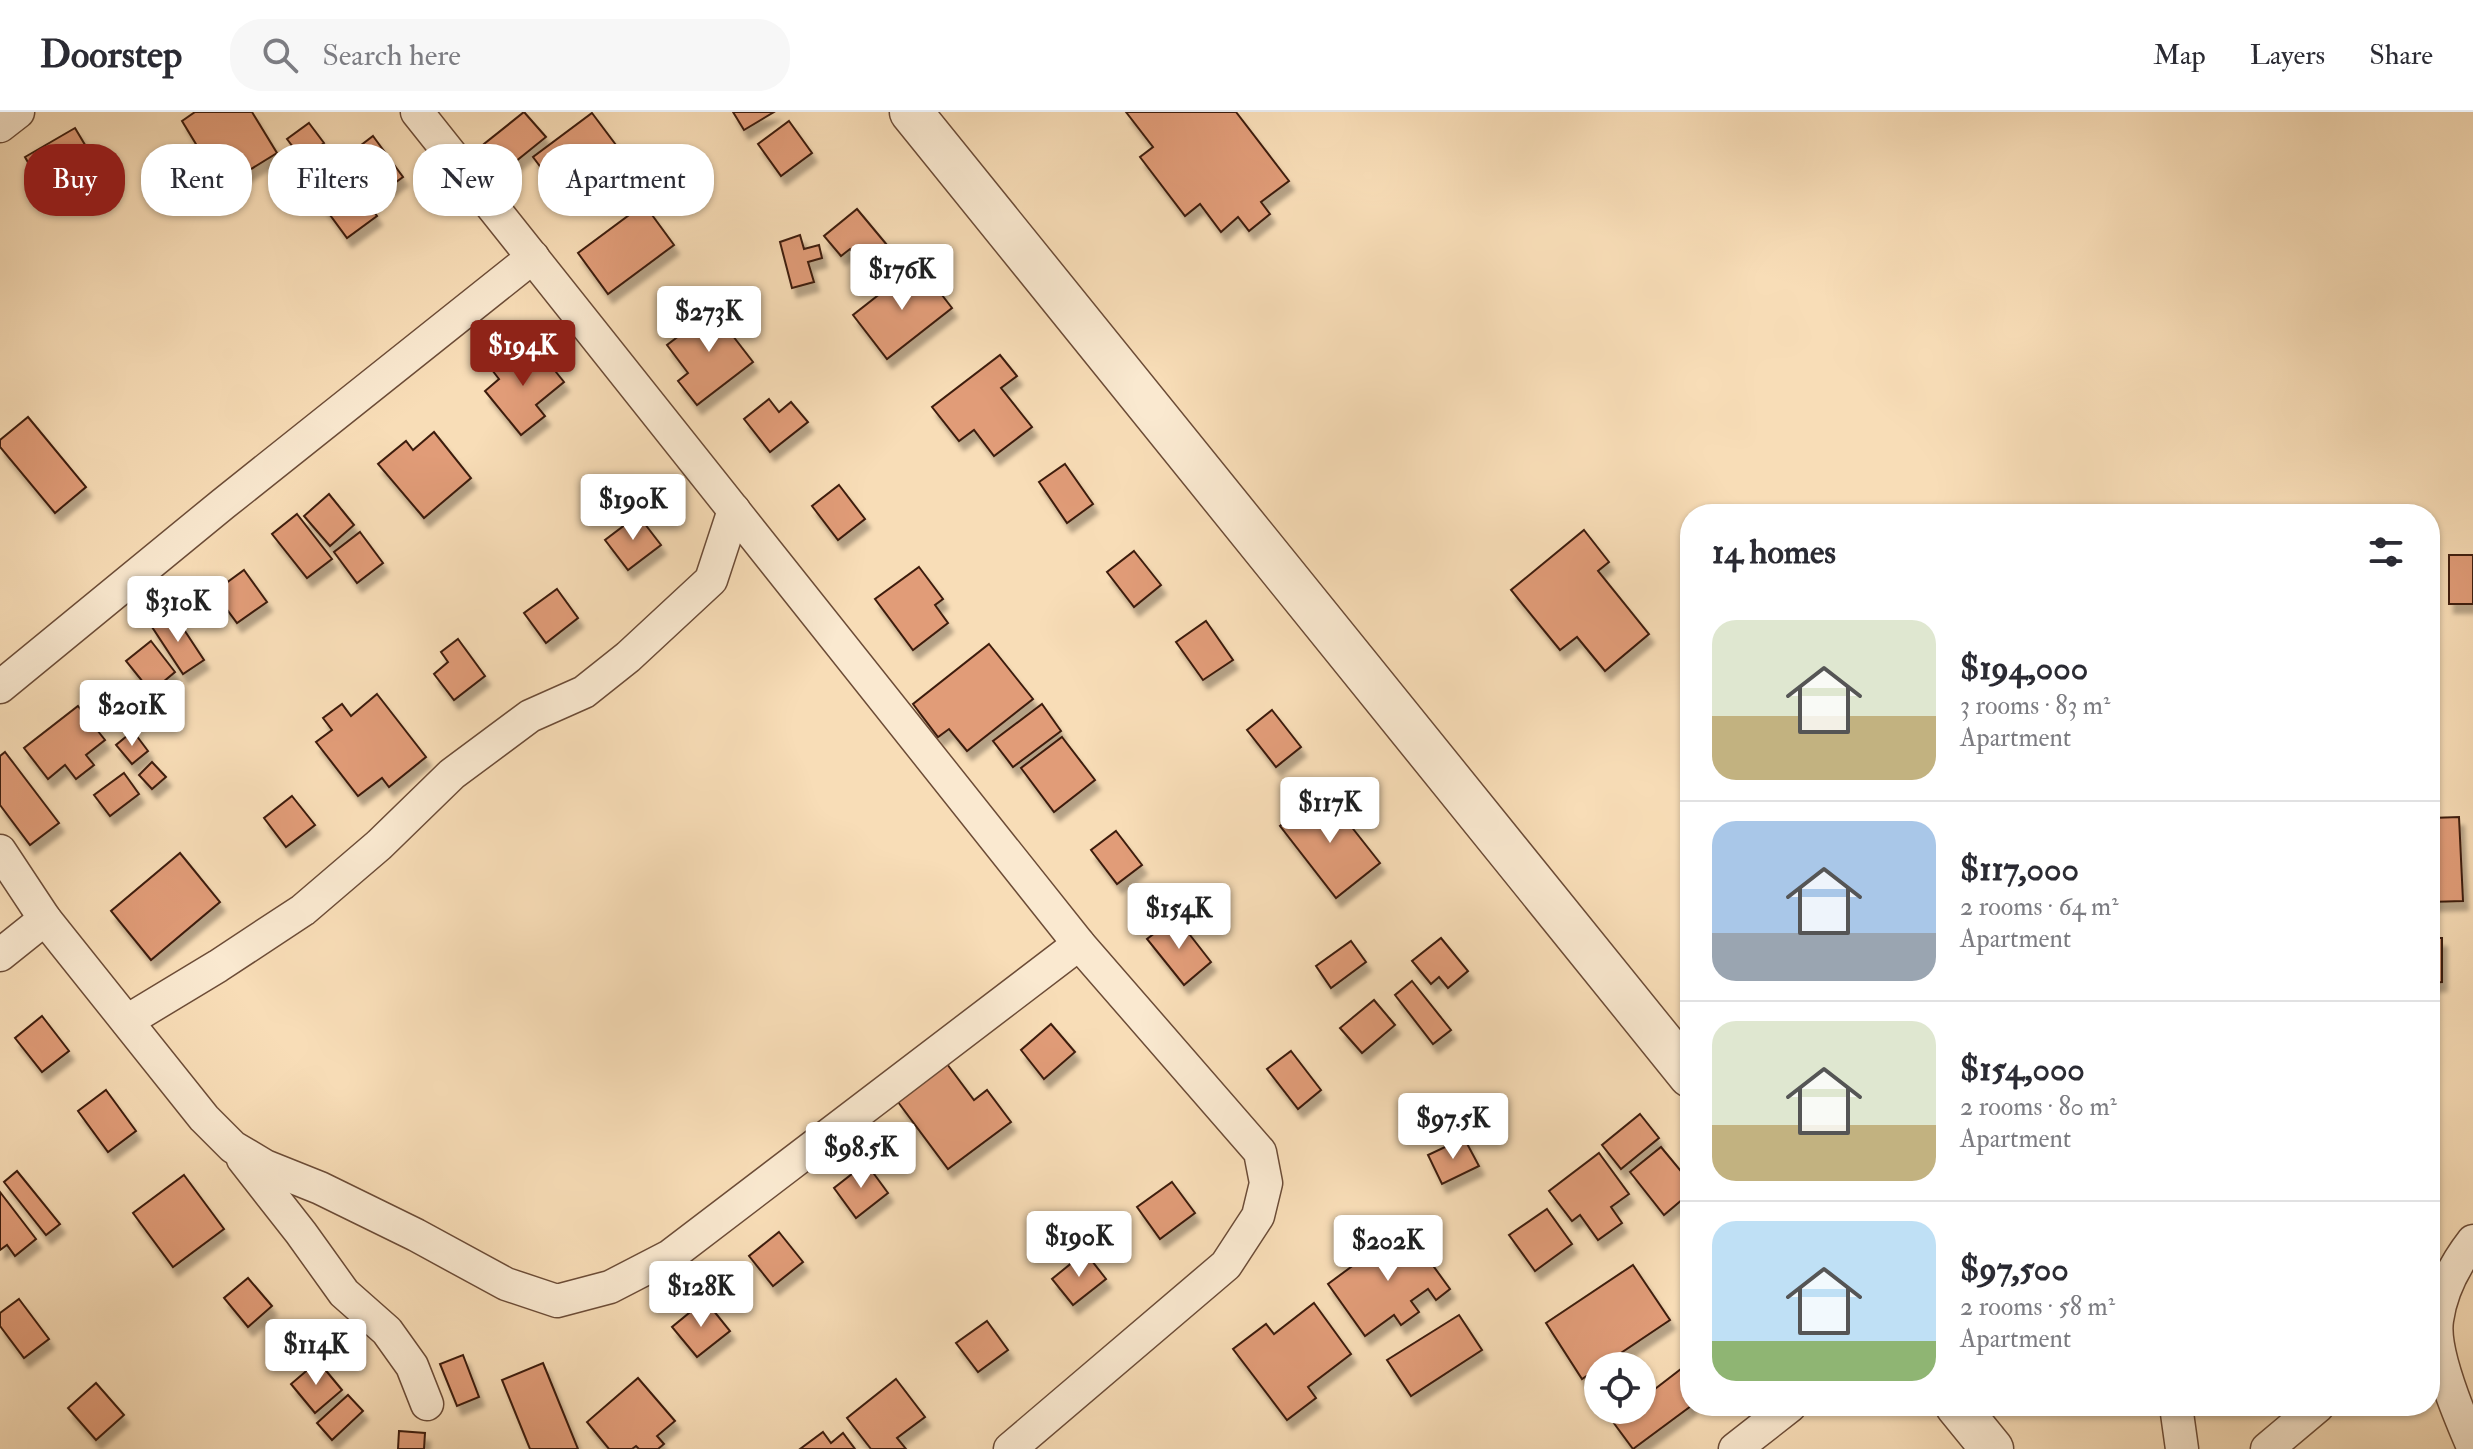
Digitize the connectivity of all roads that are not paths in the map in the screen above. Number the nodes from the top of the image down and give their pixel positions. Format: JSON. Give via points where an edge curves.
{"nodes":[{"id":1,"x":18,"y":112,"type":"edge"},
{"id":2,"x":417,"y":112,"type":"edge"},
{"id":3,"x":911,"y":112,"type":"edge"},
{"id":4,"x":0,"y":126,"type":"edge"},
{"id":5,"x":533,"y":257,"type":"junction"},
{"id":6,"x":734,"y":510,"type":"junction"},
{"id":7,"x":0,"y":687,"type":"edge"},
{"id":8,"x":0,"y":851,"type":"edge"},
{"id":9,"x":45,"y":919,"type":"junction"},
{"id":10,"x":1079,"y":944,"type":"junction"},
{"id":11,"x":0,"y":955,"type":"edge"},
{"id":12,"x":127,"y":1021,"type":"junction"},
{"id":13,"x":1680,"y":1064,"type":"edge"},
{"id":14,"x":233,"y":1147,"type":"junction"},
{"id":15,"x":2473,"y":1241,"type":"edge"},
{"id":16,"x":2440,"y":1285,"type":"edge"},
{"id":17,"x":2440,"y":1349,"type":"edge"},
{"id":18,"x":427,"y":1404,"type":"dead end"},
{"id":19,"x":1777,"y":1416,"type":"edge"},
{"id":20,"x":1965,"y":1416,"type":"edge"},
{"id":21,"x":2177,"y":1416,"type":"edge"},
{"id":22,"x":2306,"y":1416,"type":"edge"},
{"id":23,"x":2473,"y":1447,"type":"edge"},
{"id":24,"x":1010,"y":1449,"type":"edge"},
{"id":25,"x":1735,"y":1449,"type":"edge"},
{"id":26,"x":1992,"y":1449,"type":"edge"},
{"id":27,"x":2182,"y":1449,"type":"edge"},
{"id":28,"x":2267,"y":1449,"type":"edge"}],
"edges":[{"from":1,"to":4,"type":"street"},
{"from":2,"to":5,"type":"street"},
{"from":3,"to":13,"type":"street"},
{"from":5,"to":6,"type":"street"},
{"from":5,"to":7,"type":"street"},
{"from":6,"to":10,"type":"street"},
{"from":6,"to":12,"type":"street","via":[[711,580],[628,657],[584,692],[530,716],[452,774],[303,910]]},
{"from":8,"to":9,"type":"street"},
{"from":9,"to":11,"type":"street"},
{"from":9,"to":12,"type":"street"},
{"from":10,"to":14,"type":"street","via":[[670,1256],[610,1287],[557,1301],[506,1284]]},
{"from":10,"to":24,"type":"street","via":[[1260,1152],[1266,1183],[1258,1216],[1226,1265]]},
{"from":12,"to":14,"type":"street"},
{"from":14,"to":18,"type":"street","via":[[344,1293],[387,1331],[412,1366]]},
{"from":15,"to":16,"type":"street"},
{"from":17,"to":23,"type":"street"},
{"from":19,"to":25,"type":"street"},
{"from":20,"to":26,"type":"street"},
{"from":21,"to":27,"type":"street"},
{"from":22,"to":28,"type":"street"}]}
